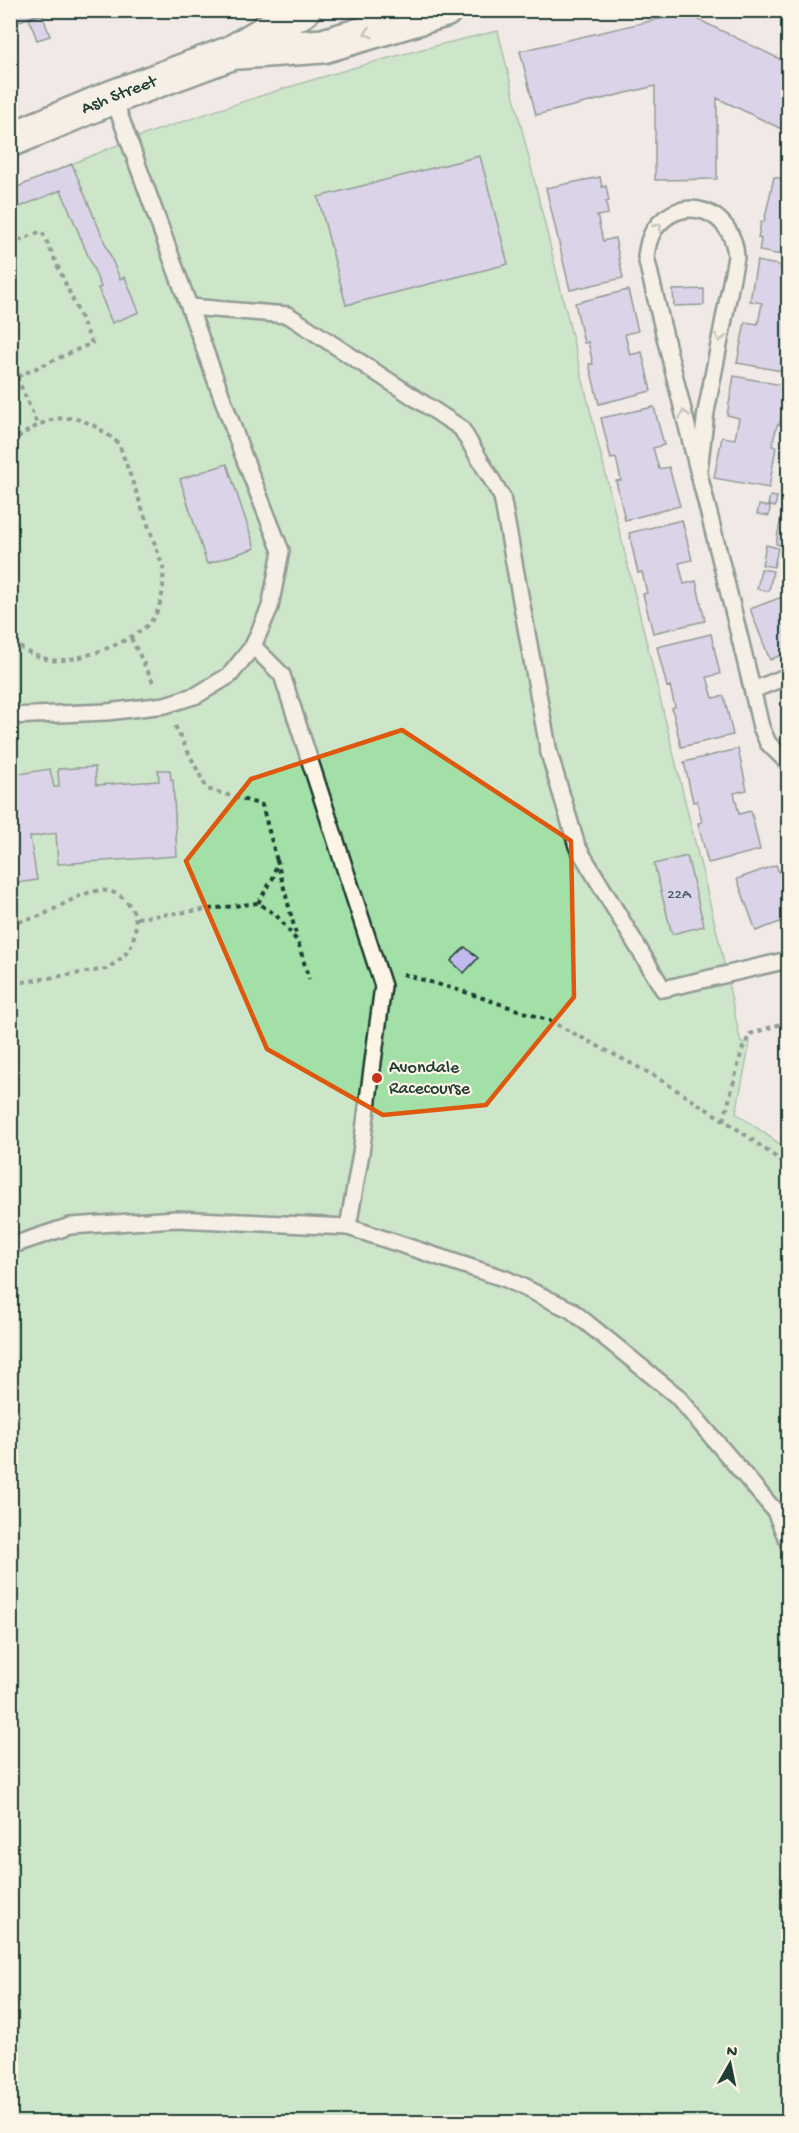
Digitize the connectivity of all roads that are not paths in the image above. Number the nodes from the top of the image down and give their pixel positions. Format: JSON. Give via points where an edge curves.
{"nodes":[{"id":1,"x":303,"y":10,"type":"edge"},
{"id":2,"x":445,"y":10,"type":"edge"},
{"id":3,"x":231,"y":53,"type":"junction"},
{"id":4,"x":113,"y":97,"type":"junction"},
{"id":5,"x":10,"y":140,"type":"edge"},
{"id":6,"x":189,"y":307,"type":"junction"},
{"id":7,"x":699,"y":470,"type":"junction"},
{"id":8,"x":253,"y":646,"type":"junction"},
{"id":9,"x":789,"y":676,"type":"edge"},
{"id":10,"x":753,"y":690,"type":"junction"},
{"id":11,"x":10,"y":716,"type":"edge"},
{"id":12,"x":789,"y":763,"type":"edge"},
{"id":13,"x":789,"y":960,"type":"edge"},
{"id":14,"x":348,"y":1227,"type":"junction"},
{"id":15,"x":10,"y":1246,"type":"edge"},
{"id":16,"x":789,"y":1542,"type":"edge"}],
"edges":[{"from":1,"to":3,"type":"main road","name":"Ash Street"},
{"from":2,"to":3,"type":"main road","name":"Ash Street","one_way":true,"via":[[323,46]]},
{"from":3,"to":4,"type":"main road","name":"Ash Street"},
{"from":4,"to":5,"type":"main road","name":"Ash Street"},
{"from":4,"to":6,"type":"lane"},
{"from":6,"to":8,"type":"lane","via":[[281,551],[270,607]]},
{"from":6,"to":13,"type":"lane","via":[[288,315],[461,428],[502,497],[549,753],[577,846],[663,989]]},
{"from":7,"to":7,"type":"lane","one_way":true,"via":[[646,257],[654,230],[664,219],[696,209],[726,225],[736,257],[706,412]]},
{"from":7,"to":10,"type":"lane"},
{"from":8,"to":11,"type":"lane","via":[[230,675],[197,695],[165,705]]},
{"from":8,"to":14,"type":"lane","via":[[282,675],[383,986]]},
{"from":9,"to":10,"type":"lane"},
{"from":10,"to":12,"type":"lane","via":[[768,743]]},
{"from":14,"to":15,"type":"lane","via":[[176,1219],[70,1226]]},
{"from":14,"to":16,"type":"lane","via":[[506,1280],[571,1310],[677,1396],[775,1511]]}]}
